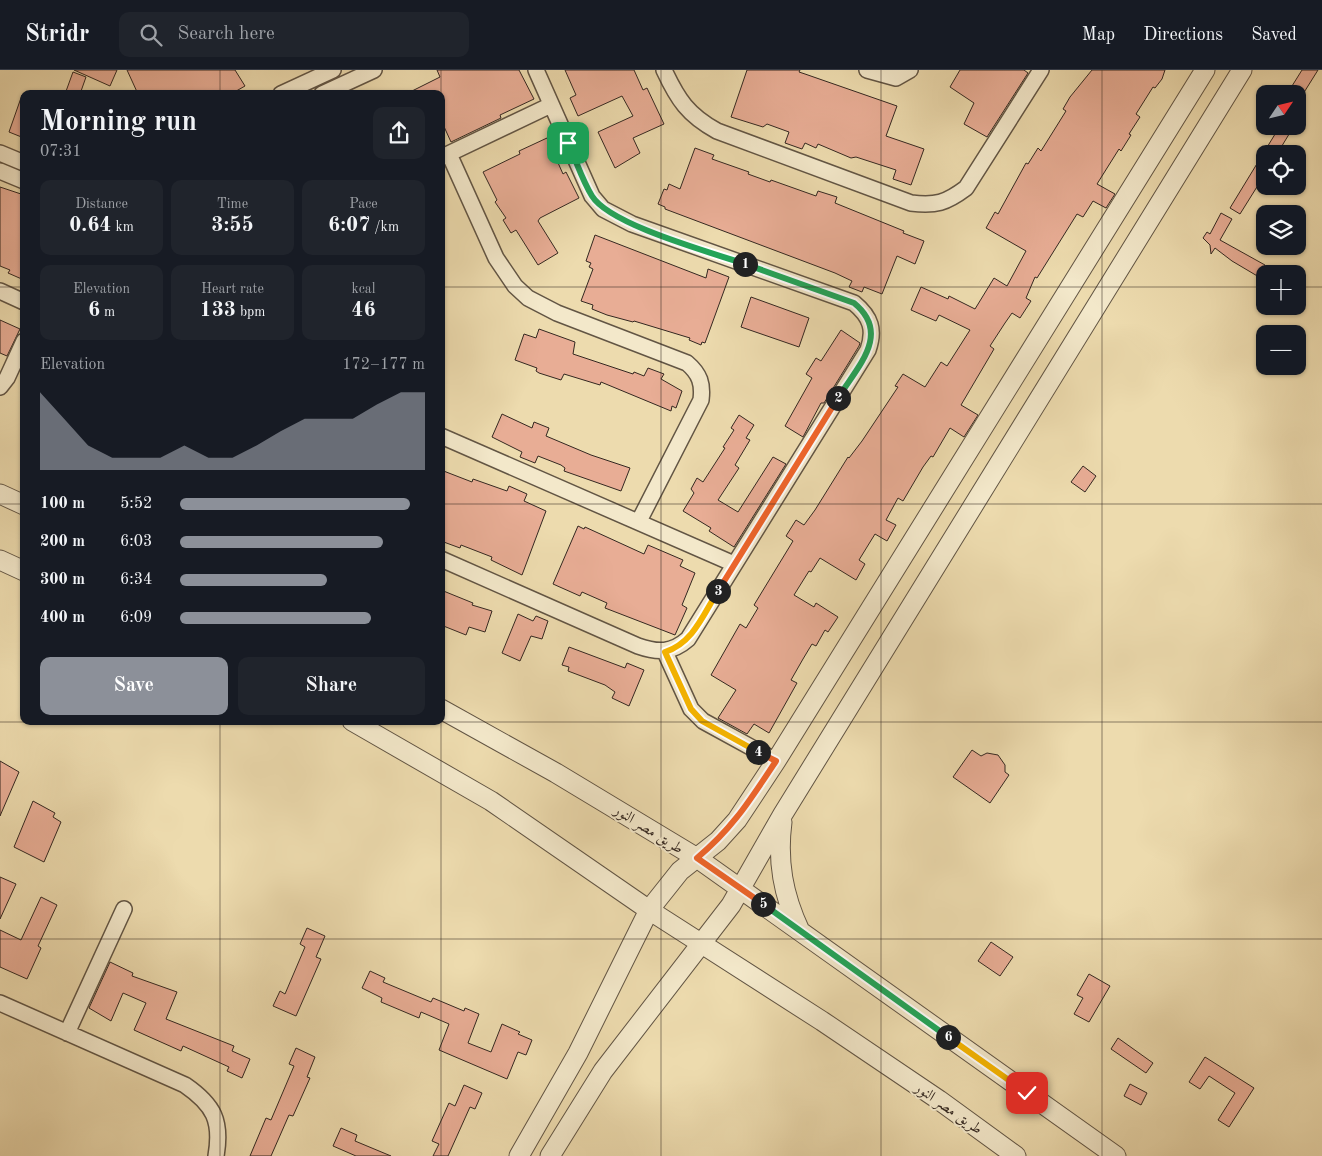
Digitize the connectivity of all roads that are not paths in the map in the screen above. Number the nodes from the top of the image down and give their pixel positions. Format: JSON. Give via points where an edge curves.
{"nodes":[{"id":1,"x":333,"y":70,"type":"edge"},
{"id":2,"x":374,"y":70,"type":"edge"},
{"id":3,"x":536,"y":70,"type":"edge"},
{"id":4,"x":664,"y":70,"type":"edge"},
{"id":5,"x":867,"y":70,"type":"edge"},
{"id":6,"x":910,"y":70,"type":"edge"},
{"id":7,"x":1041,"y":70,"type":"edge"},
{"id":8,"x":1205,"y":70,"type":"edge"},
{"id":9,"x":1242,"y":70,"type":"edge"},
{"id":10,"x":290,"y":90,"type":"edge"},
{"id":11,"x":331,"y":90,"type":"edge"},
{"id":12,"x":551,"y":105,"type":"junction"},
{"id":13,"x":0,"y":153,"type":"edge"},
{"id":14,"x":445,"y":156,"type":"edge"},
{"id":15,"x":20,"y":161,"type":"edge"},
{"id":16,"x":0,"y":171,"type":"edge"},
{"id":17,"x":20,"y":179,"type":"edge"},
{"id":18,"x":0,"y":291,"type":"edge"},
{"id":19,"x":20,"y":300,"type":"edge"},
{"id":20,"x":20,"y":350,"type":"edge"},
{"id":21,"x":0,"y":387,"type":"edge"},
{"id":22,"x":445,"y":438,"type":"edge"},
{"id":23,"x":0,"y":494,"type":"edge"},
{"id":24,"x":20,"y":502,"type":"edge"},
{"id":25,"x":639,"y":522,"type":"junction"},
{"id":26,"x":0,"y":560,"type":"edge"},
{"id":27,"x":445,"y":562,"type":"edge"},
{"id":28,"x":734,"y":564,"type":"junction"},
{"id":29,"x":20,"y":569,"type":"edge"},
{"id":30,"x":665,"y":652,"type":"junction"},
{"id":31,"x":445,"y":710,"type":"edge"},
{"id":32,"x":359,"y":725,"type":"edge"},
{"id":33,"x":776,"y":761,"type":"junction"},
{"id":34,"x":783,"y":814,"type":"junction"},
{"id":35,"x":697,"y":858,"type":"junction"},
{"id":36,"x":740,"y":888,"type":"junction"},
{"id":37,"x":124,"y":908,"type":"dead end"},
{"id":38,"x":649,"y":910,"type":"junction"},
{"id":39,"x":801,"y":932,"type":"junction"},
{"id":40,"x":702,"y":942,"type":"junction"},
{"id":41,"x":0,"y":1003,"type":"edge"},
{"id":42,"x":67,"y":1033,"type":"junction"},
{"id":43,"x":216,"y":1156,"type":"edge"},
{"id":44,"x":519,"y":1156,"type":"edge"},
{"id":45,"x":550,"y":1156,"type":"edge"},
{"id":46,"x":1016,"y":1156,"type":"edge"},
{"id":47,"x":1116,"y":1156,"type":"edge"}],
"edges":[{"from":1,"to":10,"type":"street"},
{"from":2,"to":11,"type":"street"},
{"from":3,"to":12,"type":"street"},
{"from":4,"to":7,"type":"street","via":[[684,106],[699,121],[717,131],[911,203],[931,205],[950,200],[966,188]]},
{"from":5,"to":6,"type":"street","via":[[896,78]]},
{"from":8,"to":33,"type":"street"},
{"from":9,"to":34,"type":"street"},
{"from":12,"to":14,"type":"street"},
{"from":12,"to":28,"type":"street","via":[[592,196],[603,209],[632,224],[854,303],[865,312],[871,324],[872,338],[868,350]]},
{"from":13,"to":15,"type":"street"},
{"from":14,"to":25,"type":"street","via":[[496,258],[515,286],[542,307],[687,363],[700,379],[701,400]]},
{"from":16,"to":17,"type":"street"},
{"from":18,"to":19,"type":"street"},
{"from":20,"to":21,"type":"street"},
{"from":22,"to":25,"type":"street"},
{"from":23,"to":24,"type":"street"},
{"from":25,"to":28,"type":"street"},
{"from":26,"to":29,"type":"street"},
{"from":27,"to":30,"type":"street","via":[[638,646]]},
{"from":28,"to":30,"type":"street","via":[[688,639],[678,648]]},
{"from":30,"to":33,"type":"street","via":[[691,709],[702,721]]},
{"from":31,"to":35,"type":"street","name":"طريق مصر النور"},
{"from":32,"to":38,"type":"street","name":"طريق مصر النور","via":[[491,801]]},
{"from":33,"to":35,"type":"street","via":[[737,820]]},
{"from":34,"to":36,"type":"street"},
{"from":34,"to":39,"type":"street","via":[[779,847],[781,872],[792,913]]},
{"from":35,"to":36,"type":"street","name":"طريق مصر النور"},
{"from":35,"to":38,"type":"street","via":[[680,871]]},
{"from":36,"to":39,"type":"street","name":"طريق مصر النور"},
{"from":36,"to":40,"type":"street","via":[[720,921]]},
{"from":37,"to":42,"type":"street"},
{"from":38,"to":40,"type":"street","name":"طريق مصر النور"},
{"from":38,"to":44,"type":"street","via":[[578,1053]]},
{"from":39,"to":47,"type":"street","name":"طريق مصر النور"},
{"from":40,"to":45,"type":"street","via":[[604,1071]]},
{"from":40,"to":46,"type":"street","name":"طريق مصر النور","via":[[939,1100]]},
{"from":41,"to":42,"type":"street"},
{"from":42,"to":43,"type":"street","via":[[185,1085],[203,1097],[215,1115],[220,1136]]}]}
